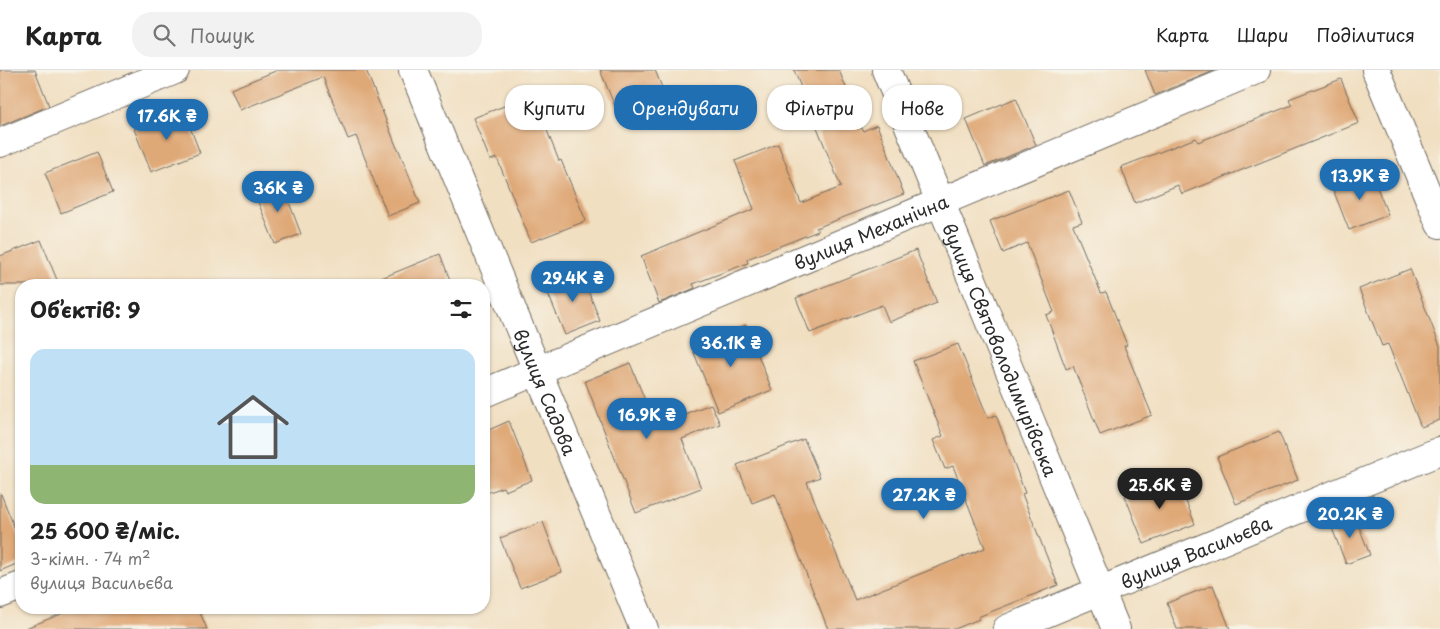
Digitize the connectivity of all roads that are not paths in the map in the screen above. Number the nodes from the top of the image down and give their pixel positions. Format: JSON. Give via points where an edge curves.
{"nodes":[{"id":1,"x":175,"y":70,"type":"edge"},
{"id":2,"x":413,"y":70,"type":"edge"},
{"id":3,"x":886,"y":70,"type":"edge"},
{"id":4,"x":1256,"y":70,"type":"edge"},
{"id":5,"x":1376,"y":70,"type":"edge"},
{"id":6,"x":0,"y":143,"type":"edge"},
{"id":7,"x":940,"y":202,"type":"junction"},
{"id":8,"x":1440,"y":224,"type":"edge"},
{"id":9,"x":537,"y":370,"type":"junction"},
{"id":10,"x":490,"y":390,"type":"edge"},
{"id":11,"x":1440,"y":451,"type":"edge"},
{"id":12,"x":15,"y":588,"type":"edge"},
{"id":13,"x":1100,"y":591,"type":"junction"},
{"id":14,"x":0,"y":594,"type":"edge"},
{"id":15,"x":644,"y":629,"type":"edge"},
{"id":16,"x":1008,"y":629,"type":"edge"},
{"id":17,"x":1116,"y":629,"type":"edge"}],
"edges":[{"from":1,"to":6,"type":"street"},
{"from":2,"to":9,"type":"street","name":"вулиця Садова"},
{"from":3,"to":7,"type":"street","name":"вулиця Святоволодимирівська"},
{"from":4,"to":7,"type":"street","name":"вулиця Механічна"},
{"from":5,"to":8,"type":"street"},
{"from":7,"to":9,"type":"street","name":"вулиця Механічна"},
{"from":7,"to":13,"type":"street","name":"вулиця Святоволодимирівська"},
{"from":9,"to":10,"type":"street","name":"вулиця Механічна"},
{"from":9,"to":15,"type":"street","name":"вулиця Садова"},
{"from":11,"to":13,"type":"street","name":"вулиця Васильєва"},
{"from":12,"to":14,"type":"street"},
{"from":13,"to":16,"type":"street","name":"вулиця Васильєва"},
{"from":13,"to":17,"type":"street","name":"вулиця Святоволодимирівська"}]}
